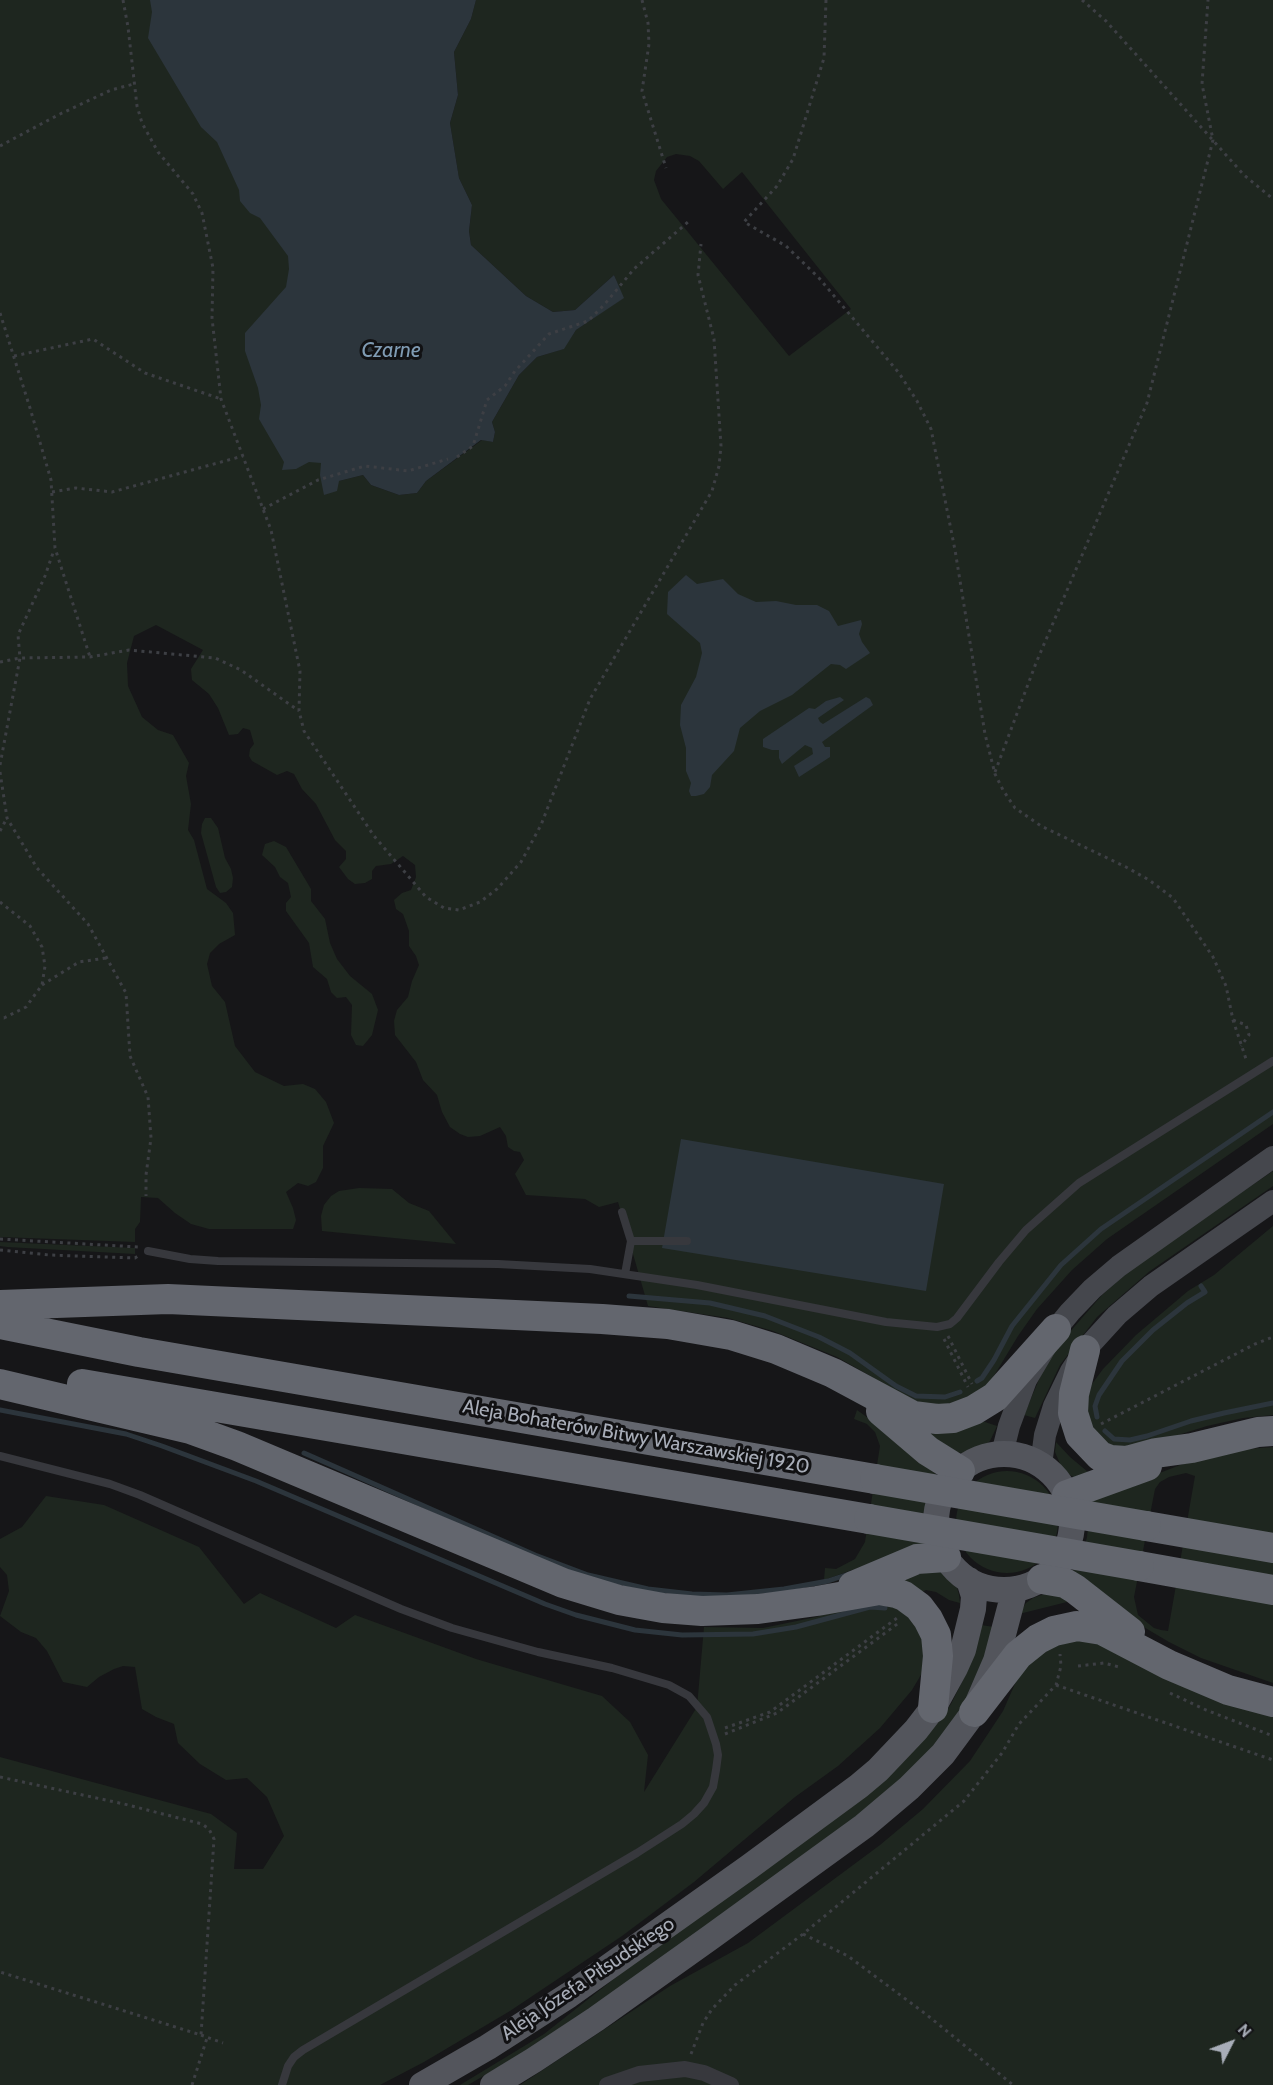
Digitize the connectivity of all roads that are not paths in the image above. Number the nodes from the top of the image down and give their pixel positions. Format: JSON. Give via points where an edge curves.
{"nodes":[{"id":1,"x":1273,"y":1061,"type":"edge"},
{"id":2,"x":1273,"y":1157,"type":"edge"},
{"id":3,"x":1273,"y":1201,"type":"edge"},
{"id":4,"x":622,"y":1212,"type":"dead end"},
{"id":5,"x":631,"y":1241,"type":"junction"},
{"id":6,"x":687,"y":1241,"type":"dead end"},
{"id":7,"x":148,"y":1251,"type":"road end"},
{"id":8,"x":626,"y":1274,"type":"junction"},
{"id":9,"x":0,"y":1305,"type":"edge"},
{"id":10,"x":0,"y":1324,"type":"edge"},
{"id":11,"x":1056,"y":1329,"type":"junction"},
{"id":12,"x":1085,"y":1350,"type":"junction"},
{"id":13,"x":0,"y":1371,"type":"edge"},
{"id":14,"x":0,"y":1384,"type":"edge"},
{"id":15,"x":853,"y":1385,"type":"junction"},
{"id":16,"x":1273,"y":1431,"type":"edge"},
{"id":17,"x":1192,"y":1448,"type":"junction"},
{"id":18,"x":1002,"y":1454,"type":"junction"},
{"id":19,"x":0,"y":1456,"type":"edge"},
{"id":20,"x":1041,"y":1465,"type":"junction"},
{"id":21,"x":960,"y":1471,"type":"junction"},
{"id":22,"x":1066,"y":1495,"type":"junction"},
{"id":23,"x":1273,"y":1548,"type":"edge"},
{"id":24,"x":946,"y":1557,"type":"junction"},
{"id":25,"x":969,"y":1580,"type":"junction"},
{"id":26,"x":1028,"y":1584,"type":"junction"},
{"id":27,"x":1273,"y":1590,"type":"edge"},
{"id":28,"x":817,"y":1601,"type":"junction"},
{"id":29,"x":1169,"y":1678,"type":"junction"},
{"id":30,"x":1273,"y":1702,"type":"edge"},
{"id":31,"x":933,"y":1708,"type":"junction"},
{"id":32,"x":974,"y":1712,"type":"junction"},
{"id":33,"x":282,"y":2085,"type":"edge"},
{"id":34,"x":422,"y":2085,"type":"edge"},
{"id":35,"x":493,"y":2085,"type":"edge"},
{"id":36,"x":607,"y":2085,"type":"edge"},
{"id":37,"x":731,"y":2085,"type":"edge"}],
"edges":[{"from":1,"to":8,"type":"lane","via":[[1079,1183],[1026,1230],[950,1324],[927,1327],[886,1323]]},
{"from":2,"to":11,"type":"main road","via":[[1119,1266],[1092,1288]]},
{"from":3,"to":12,"type":"main road","via":[[1151,1286]]},
{"from":4,"to":5,"type":"lane"},
{"from":5,"to":6,"type":"lane"},
{"from":5,"to":8,"type":"lane"},
{"from":7,"to":8,"type":"lane","via":[[218,1261],[498,1264]]},
{"from":9,"to":15,"type":"highway","via":[[168,1299],[657,1323],[753,1341],[814,1364]]},
{"from":10,"to":23,"type":"highway","name":"Aleja Bohaterów Bitwy Warszawskiej 1920","bridge":true,"via":[[139,1352]]},
{"from":11,"to":15,"type":"highway","via":[[995,1397],[953,1418],[914,1416]]},
{"from":11,"to":18,"type":"main road","via":[[1026,1380]]},
{"from":12,"to":17,"type":"highway","via":[[1074,1394],[1074,1413],[1080,1435],[1096,1452],[1110,1460],[1127,1461]]},
{"from":12,"to":20,"type":"main road","via":[[1054,1406]]},
{"from":13,"to":27,"type":"highway","name":"Aleja Bohaterów Bitwy Warszawskiej 1920","bridge":true},
{"from":14,"to":28,"type":"highway","via":[[190,1429],[563,1582],[619,1600],[702,1611]]},
{"from":15,"to":21,"type":"highway","via":[[928,1451]]},
{"from":16,"to":17,"type":"highway"},
{"from":17,"to":22,"type":"highway"},
{"from":18,"to":20,"type":"main road"},
{"from":18,"to":21,"type":"main road","via":[[972,1462]]},
{"from":19,"to":33,"type":"lane","via":[[140,1495],[390,1605],[452,1628],[669,1685],[689,1696],[707,1717],[718,1755],[713,1787],[704,1803],[682,1824],[303,2050],[288,2066]]},
{"from":20,"to":22,"type":"main road","via":[[1056,1478]]},
{"from":21,"to":24,"type":"main road","via":[[939,1502],[936,1521]]},
{"from":22,"to":26,"type":"main road","via":[[1071,1532],[1066,1550],[1056,1566]]},
{"from":24,"to":25,"type":"main road"},
{"from":24,"to":28,"type":"highway","via":[[917,1559]]},
{"from":25,"to":26,"type":"main road","via":[[999,1590]]},
{"from":25,"to":31,"type":"main road","name":"Aleja Józefa Piłsudskiego","via":[[973,1609],[963,1650]]},
{"from":26,"to":29,"type":"highway","via":[[1065,1583],[1075,1589]]},
{"from":26,"to":32,"type":"main road","name":"Aleja Józefa Piłsudskiego"},
{"from":28,"to":31,"type":"highway","via":[[879,1590],[896,1593],[916,1605],[936,1635]]},
{"from":29,"to":30,"type":"highway"},
{"from":29,"to":32,"type":"highway","via":[[1102,1630],[1077,1626],[1054,1631],[1018,1655]]},
{"from":31,"to":34,"type":"main road","name":"Aleja Józefa Piłsudskiego","via":[[878,1770],[749,1867],[523,2025]]},
{"from":32,"to":35,"type":"main road","name":"Aleja Józefa Piłsudskiego","via":[[943,1754],[864,1826],[587,2025]]},
{"from":36,"to":37,"type":"street","via":[[639,2074],[686,2069]]}]}
